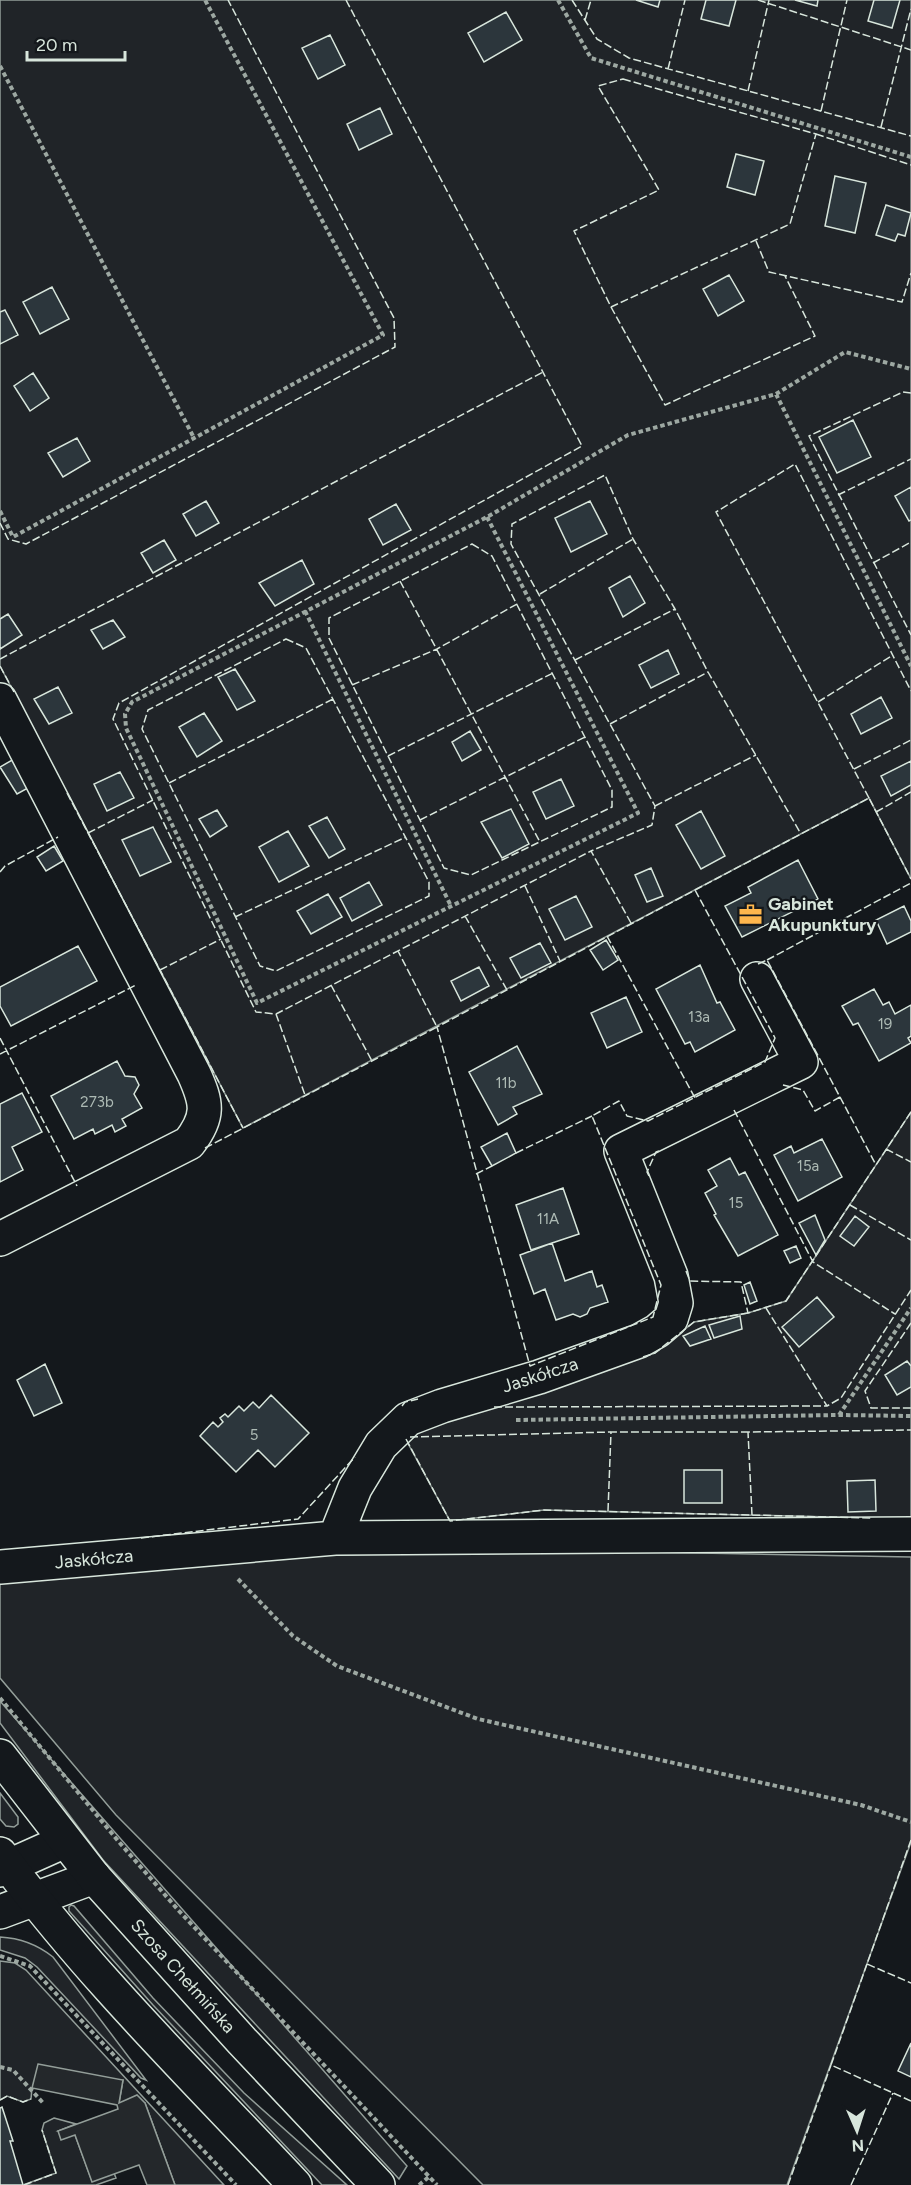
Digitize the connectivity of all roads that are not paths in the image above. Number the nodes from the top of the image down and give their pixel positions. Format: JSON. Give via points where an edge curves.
{"nodes":[{"id":1,"x":0,"y":700,"type":"edge"},
{"id":2,"x":756,"y":979,"type":"dead end"},
{"id":3,"x":0,"y":1239,"type":"edge"},
{"id":4,"x":911,"y":1534,"type":"edge"},
{"id":5,"x":334,"y":1538,"type":"junction"},
{"id":6,"x":0,"y":1567,"type":"edge"},
{"id":7,"x":0,"y":1756,"type":"edge"},
{"id":8,"x":65,"y":1841,"type":"junction"},
{"id":9,"x":3,"y":1863,"type":"edge"},
{"id":10,"x":94,"y":1877,"type":"junction"},
{"id":11,"x":34,"y":1899,"type":"junction"},
{"id":12,"x":0,"y":1912,"type":"edge"},
{"id":13,"x":295,"y":2185,"type":"edge"},
{"id":14,"x":378,"y":2185,"type":"edge"}],
"edges":[{"from":1,"to":3,"type":"street","via":[[204,1096],[204,1114],[189,1143]]},
{"from":2,"to":5,"type":"street","name":"Jaskółcza","via":[[801,1062],[621,1151],[671,1276],[676,1303],[671,1319],[639,1341],[408,1419],[381,1445],[355,1488]]},
{"from":4,"to":5,"type":"street"},
{"from":5,"to":6,"type":"street","name":"Jaskółcza"},
{"from":7,"to":8,"type":"street","name":"Szosa Chełmińska"},
{"from":8,"to":9,"type":"street"},
{"from":8,"to":10,"type":"street","name":"Szosa Chełmińska"},
{"from":9,"to":11,"type":"street"},
{"from":10,"to":11,"type":"street"},
{"from":10,"to":14,"type":"street","name":"Szosa Chełmińska"},
{"from":11,"to":12,"type":"street"},
{"from":11,"to":13,"type":"street","via":[[134,2014]]}]}
